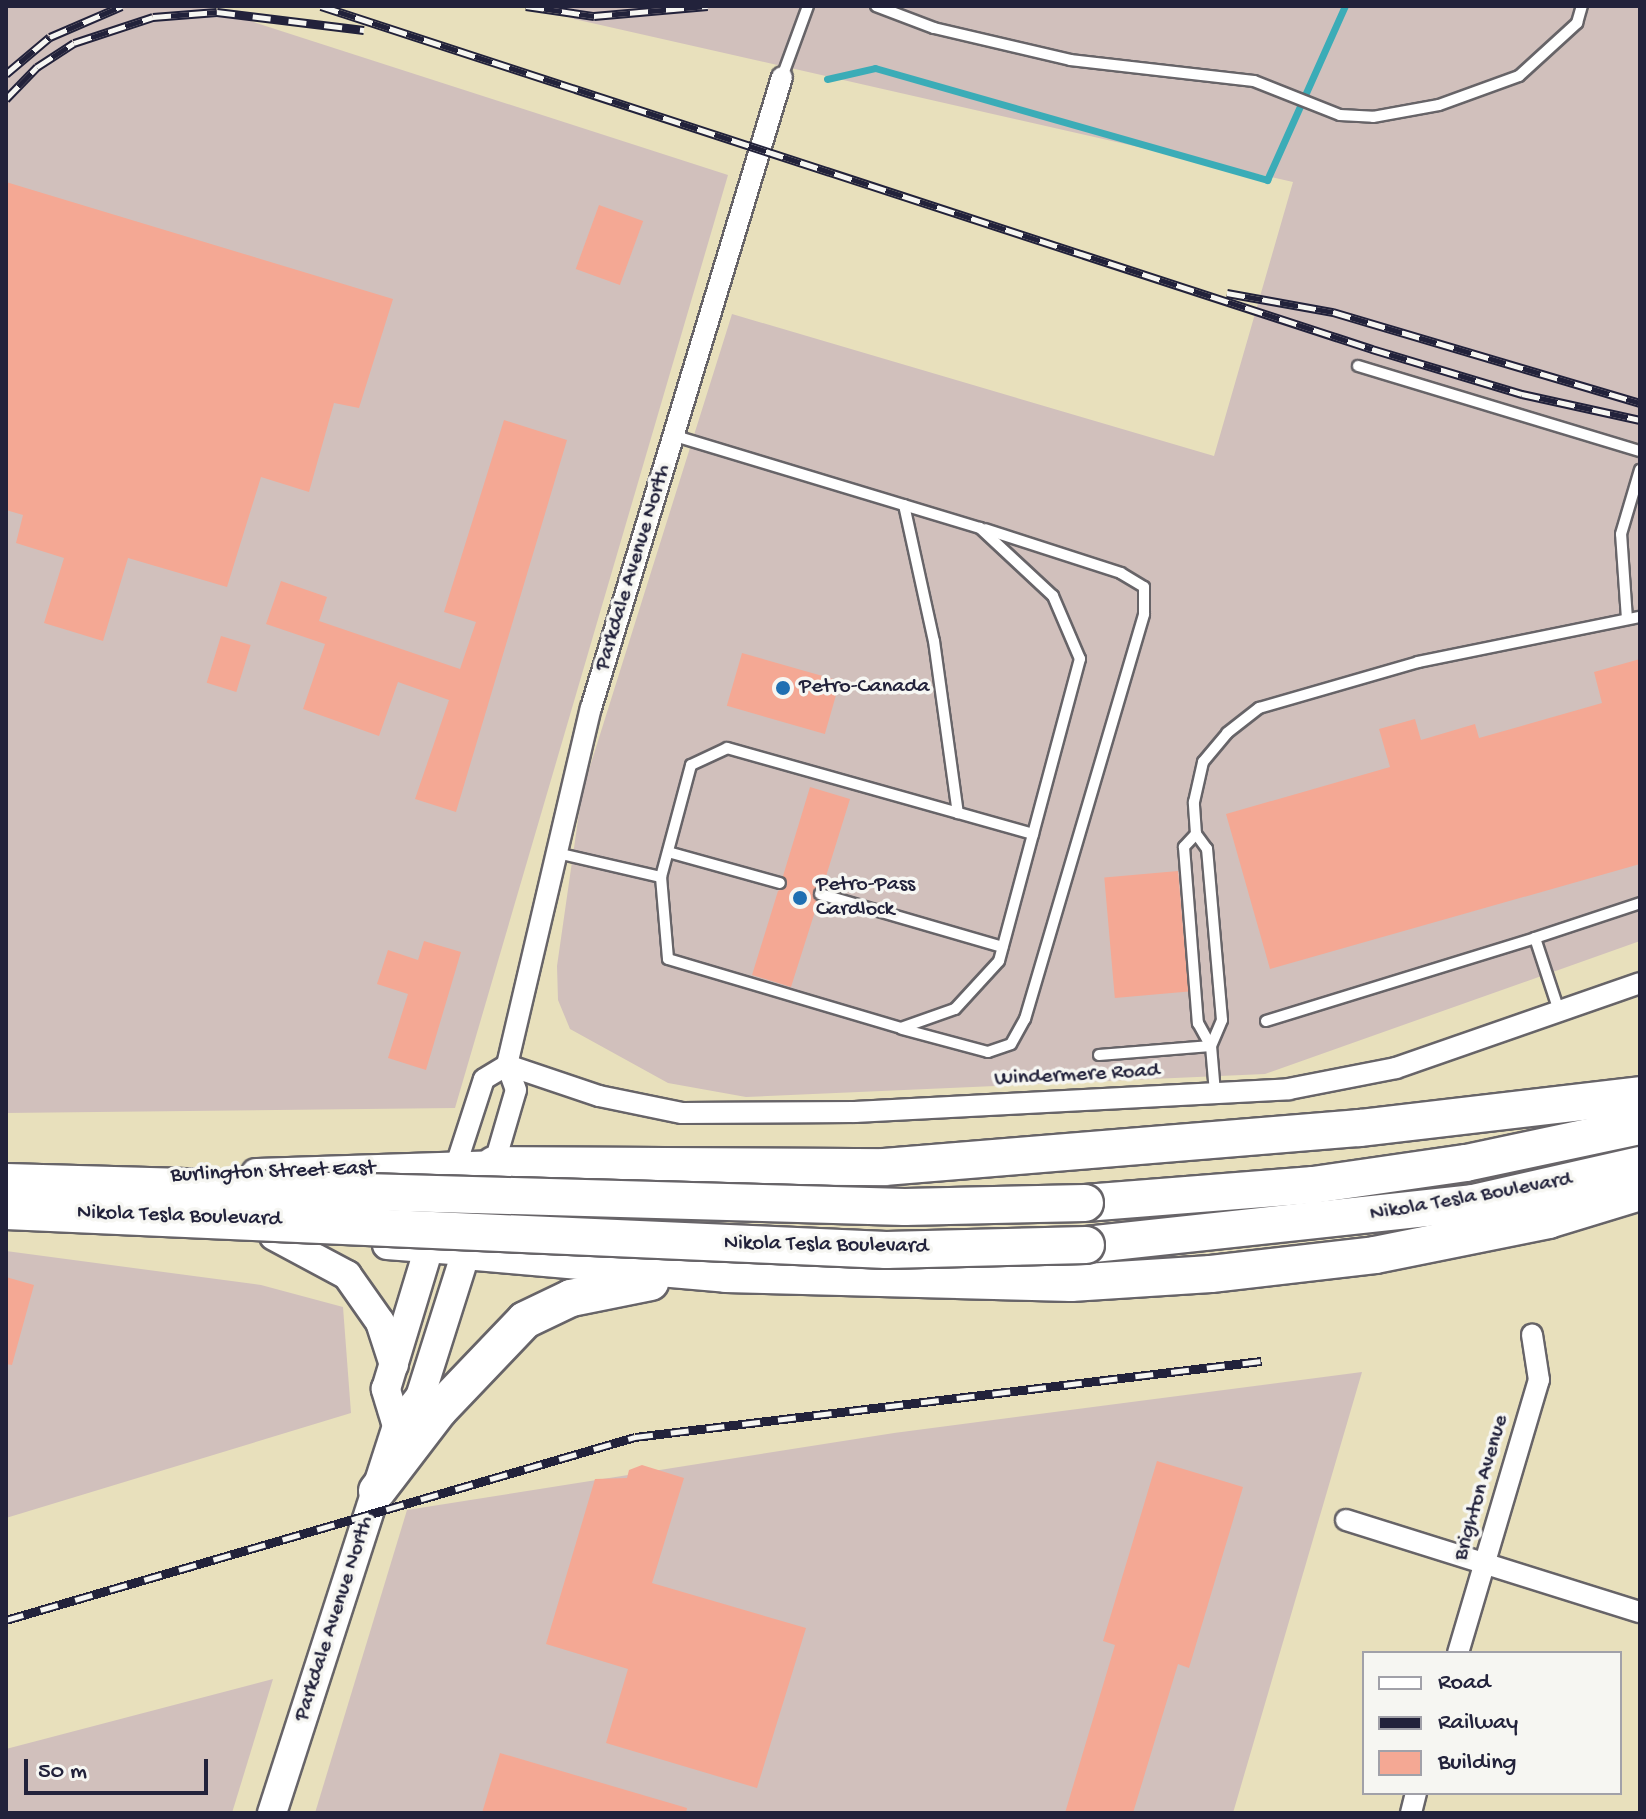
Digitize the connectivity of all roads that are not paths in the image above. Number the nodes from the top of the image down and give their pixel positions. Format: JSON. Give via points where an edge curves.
{"nodes":[{"id":1,"x":808,"y":6,"type":"edge"},
{"id":2,"x":876,"y":6,"type":"edge"},
{"id":3,"x":1582,"y":6,"type":"edge"},
{"id":4,"x":782,"y":77,"type":"joint"},
{"id":5,"x":1358,"y":366,"type":"dead end"},
{"id":6,"x":675,"y":436,"type":"junction"},
{"id":7,"x":1640,"y":451,"type":"edge"},
{"id":8,"x":1640,"y":470,"type":"edge"},
{"id":9,"x":904,"y":505,"type":"junction"},
{"id":10,"x":980,"y":528,"type":"junction"},
{"id":11,"x":1640,"y":617,"type":"edge"},
{"id":12,"x":1627,"y":619,"type":"junction"},
{"id":13,"x":958,"y":813,"type":"junction"},
{"id":14,"x":1033,"y":834,"type":"junction"},
{"id":15,"x":1196,"y":834,"type":"junction"},
{"id":16,"x":668,"y":852,"type":"junction"},
{"id":17,"x":557,"y":853,"type":"junction"},
{"id":18,"x":661,"y":877,"type":"junction"},
{"id":19,"x":780,"y":883,"type":"dead end"},
{"id":20,"x":820,"y":894,"type":"dead end"},
{"id":21,"x":1640,"y":903,"type":"edge"},
{"id":22,"x":1535,"y":938,"type":"junction"},
{"id":23,"x":1002,"y":947,"type":"junction"},
{"id":24,"x":1640,"y":983,"type":"edge"},
{"id":25,"x":1559,"y":1011,"type":"junction"},
{"id":26,"x":1266,"y":1021,"type":"dead end"},
{"id":27,"x":901,"y":1028,"type":"junction"},
{"id":28,"x":1211,"y":1046,"type":"junction"},
{"id":29,"x":1099,"y":1055,"type":"dead end"},
{"id":30,"x":507,"y":1065,"type":"junction"},
{"id":31,"x":1215,"y":1093,"type":"junction"},
{"id":32,"x":1640,"y":1095,"type":"edge"},
{"id":33,"x":1640,"y":1126,"type":"edge"},
{"id":34,"x":456,"y":1165,"type":"junction"},
{"id":35,"x":494,"y":1165,"type":"junction"},
{"id":36,"x":1640,"y":1165,"type":"edge"},
{"id":37,"x":678,"y":1168,"type":"junction"},
{"id":38,"x":6,"y":1182,"type":"edge"},
{"id":39,"x":1640,"y":1192,"type":"edge"},
{"id":40,"x":6,"y":1199,"type":"edge"},
{"id":41,"x":54,"y":1200,"type":"junction"},
{"id":42,"x":442,"y":1208,"type":"junction"},
{"id":43,"x":479,"y":1208,"type":"junction"},
{"id":44,"x":6,"y":1211,"type":"edge"},
{"id":45,"x":142,"y":1223,"type":"junction"},
{"id":46,"x":274,"y":1236,"type":"junction"},
{"id":47,"x":428,"y":1248,"type":"junction"},
{"id":48,"x":465,"y":1251,"type":"junction"},
{"id":49,"x":726,"y":1274,"type":"junction"},
{"id":50,"x":1532,"y":1335,"type":"dead end"},
{"id":51,"x":394,"y":1365,"type":"junction"},
{"id":52,"x":397,"y":1426,"type":"junction"},
{"id":53,"x":377,"y":1491,"type":"junction"},
{"id":54,"x":1346,"y":1520,"type":"dead end"},
{"id":55,"x":1485,"y":1563,"type":"junction"},
{"id":56,"x":1640,"y":1612,"type":"edge"},
{"id":57,"x":1459,"y":1651,"type":"edge"},
{"id":58,"x":272,"y":1813,"type":"edge"}],
"edges":[{"from":1,"to":4,"type":"lane"},
{"from":2,"to":3,"type":"lane","via":[[934,28],[1070,60],[1254,81],[1340,115],[1373,117],[1439,105],[1519,76],[1577,23]]},
{"from":4,"to":6,"type":"street","name":"Parkdale Avenue North"},
{"from":5,"to":7,"type":"lane"},
{"from":6,"to":9,"type":"lane"},
{"from":6,"to":17,"type":"street","name":"Parkdale Avenue North","via":[[591,708]]},
{"from":8,"to":12,"type":"lane","via":[[1621,534]]},
{"from":9,"to":10,"type":"lane"},
{"from":9,"to":13,"type":"lane","via":[[934,641]]},
{"from":10,"to":14,"type":"lane","via":[[1053,596],[1080,659]]},
{"from":10,"to":27,"type":"lane","via":[[1121,573],[1144,587],[1144,614],[1025,1019],[1011,1044],[988,1052]]},
{"from":11,"to":12,"type":"lane"},
{"from":12,"to":15,"type":"lane","via":[[1418,662],[1259,708],[1227,733],[1203,762],[1194,802]]},
{"from":13,"to":14,"type":"lane"},
{"from":13,"to":16,"type":"lane","via":[[727,748],[691,765]]},
{"from":14,"to":23,"type":"lane"},
{"from":15,"to":28,"type":"lane","via":[[1207,849],[1222,1020]]},
{"from":15,"to":28,"type":"lane","via":[[1184,847],[1198,1023]]},
{"from":16,"to":18,"type":"lane"},
{"from":16,"to":19,"type":"lane"},
{"from":17,"to":18,"type":"lane"},
{"from":17,"to":30,"type":"street","name":"Parkdale Avenue North"},
{"from":18,"to":27,"type":"lane","via":[[668,959]]},
{"from":20,"to":23,"type":"lane"},
{"from":21,"to":22,"type":"lane"},
{"from":22,"to":25,"type":"lane"},
{"from":22,"to":26,"type":"lane"},
{"from":23,"to":27,"type":"lane","via":[[999,961],[955,1009]]},
{"from":24,"to":25,"type":"street","name":"Windermere Road"},
{"from":25,"to":31,"type":"street","name":"Windermere Road","via":[[1396,1068],[1289,1089]]},
{"from":28,"to":29,"type":"lane"},
{"from":28,"to":31,"type":"lane"},
{"from":30,"to":31,"type":"street","name":"Windermere Road","via":[[599,1096],[682,1113],[855,1112]]},
{"from":30,"to":34,"type":"street","via":[[484,1079]]},
{"from":30,"to":35,"type":"street","name":"Parkdale Avenue North","via":[[516,1090]]},
{"from":32,"to":37,"type":"highway","via":[[1540,1110],[1148,1147],[884,1167]]},
{"from":33,"to":38,"type":"highway","name":"Nikola Tesla Boulevard","bridge":true,"via":[[1466,1163],[1313,1185],[1085,1203],[905,1207]]},
{"from":34,"to":35,"type":"main road","name":"Burlington Street East"},
{"from":34,"to":41,"type":"main road","name":"Burlington Street East","via":[[143,1178]]},
{"from":34,"to":42,"type":"main road"},
{"from":35,"to":37,"type":"highway"},
{"from":35,"to":42,"type":"main road","via":[[477,1188]]},
{"from":35,"to":43,"type":"main road","name":"Parkdale Avenue North"},
{"from":36,"to":44,"type":"highway","name":"Nikola Tesla Boulevard","bridge":true,"via":[[1473,1203],[1086,1245],[886,1250]]},
{"from":37,"to":43,"type":"highway"},
{"from":39,"to":49,"type":"highway","via":[[1548,1220],[1375,1255],[1211,1274],[1071,1283]]},
{"from":40,"to":41,"type":"main road","name":"Burlington Street East"},
{"from":41,"to":45,"type":"main road","name":"Burlington Street East"},
{"from":42,"to":45,"type":"main road","via":[[259,1213]]},
{"from":42,"to":47,"type":"main road"},
{"from":43,"to":47,"type":"highway"},
{"from":43,"to":48,"type":"main road","name":"Parkdale Avenue North"},
{"from":45,"to":46,"type":"main road","name":"Burlington Street East"},
{"from":46,"to":47,"type":"main road","name":"Burlington Street East"},
{"from":46,"to":51,"type":"main road","via":[[347,1275],[380,1322]]},
{"from":47,"to":48,"type":"main road","name":"Burlington Street East"},
{"from":47,"to":51,"type":"main road"},
{"from":48,"to":49,"type":"highway"},
{"from":48,"to":52,"type":"main road","name":"Parkdale Avenue North","via":[[420,1397]]},
{"from":49,"to":53,"type":"highway","via":[[571,1298],[525,1320],[439,1410]]},
{"from":50,"to":55,"type":"street","name":"Brighton Avenue","via":[[1539,1380]]},
{"from":51,"to":52,"type":"main road","via":[[386,1389]]},
{"from":52,"to":53,"type":"main road","name":"Parkdale Avenue North"},
{"from":53,"to":58,"type":"main road","name":"Parkdale Avenue North"},
{"from":54,"to":55,"type":"street"},
{"from":55,"to":56,"type":"street"},
{"from":55,"to":57,"type":"street","name":"Brighton Avenue"}]}
